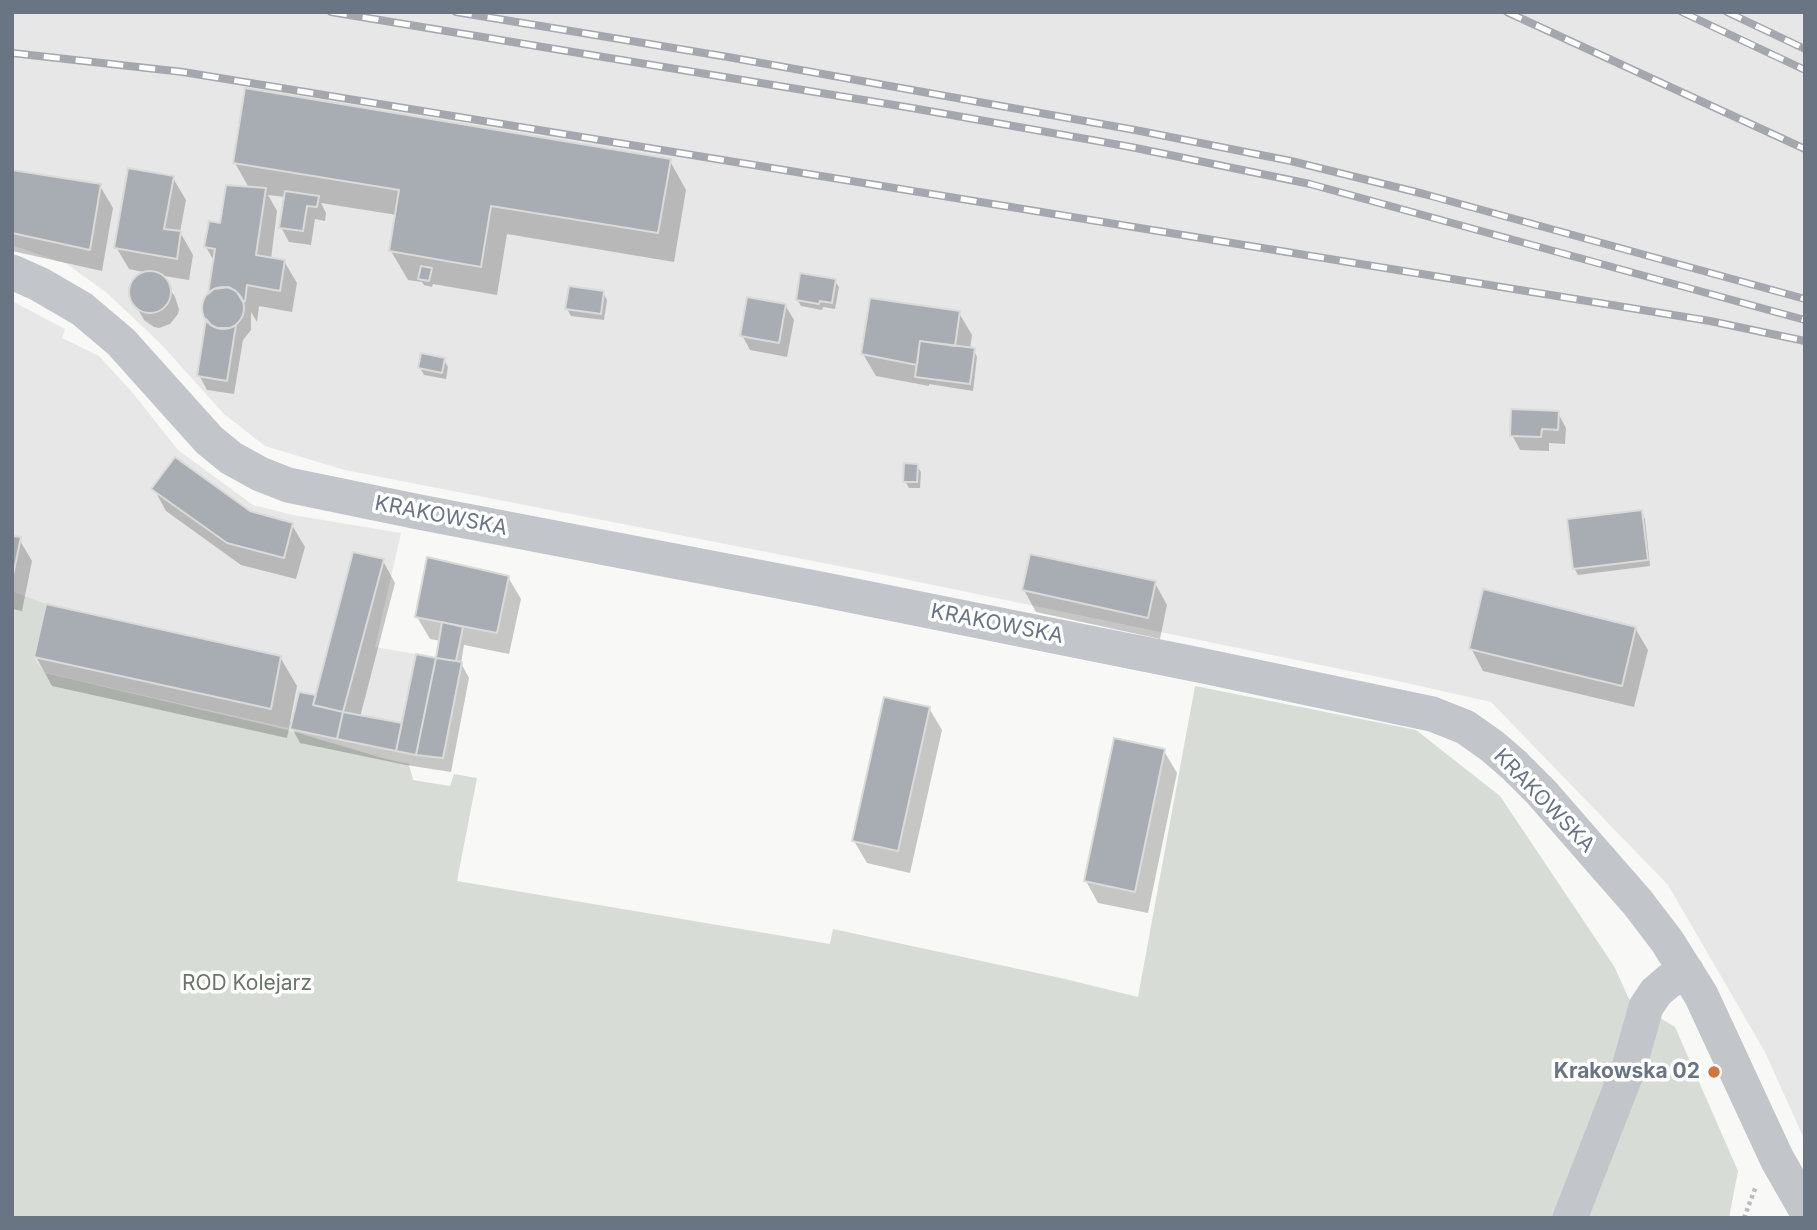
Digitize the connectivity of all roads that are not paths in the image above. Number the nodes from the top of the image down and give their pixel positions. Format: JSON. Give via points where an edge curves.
{"nodes":[{"id":1,"x":12,"y":272,"type":"edge"},
{"id":2,"x":1687,"y":972,"type":"junction"},
{"id":3,"x":1793,"y":1209,"type":"edge"},
{"id":4,"x":1570,"y":1218,"type":"edge"}],
"edges":[{"from":1,"to":2,"type":"street","name":"KRAKOWSKA","via":[[82,309],[121,342],[209,440],[231,458],[288,485],[1213,667],[1432,714],[1465,727],[1493,746],[1541,792],[1638,903]]},
{"from":2,"to":3,"type":"street","name":"KRAKOWSKA","via":[[1777,1159]]},
{"from":2,"to":4,"type":"street","via":[[1656,992],[1646,1007],[1630,1064]]}]}
